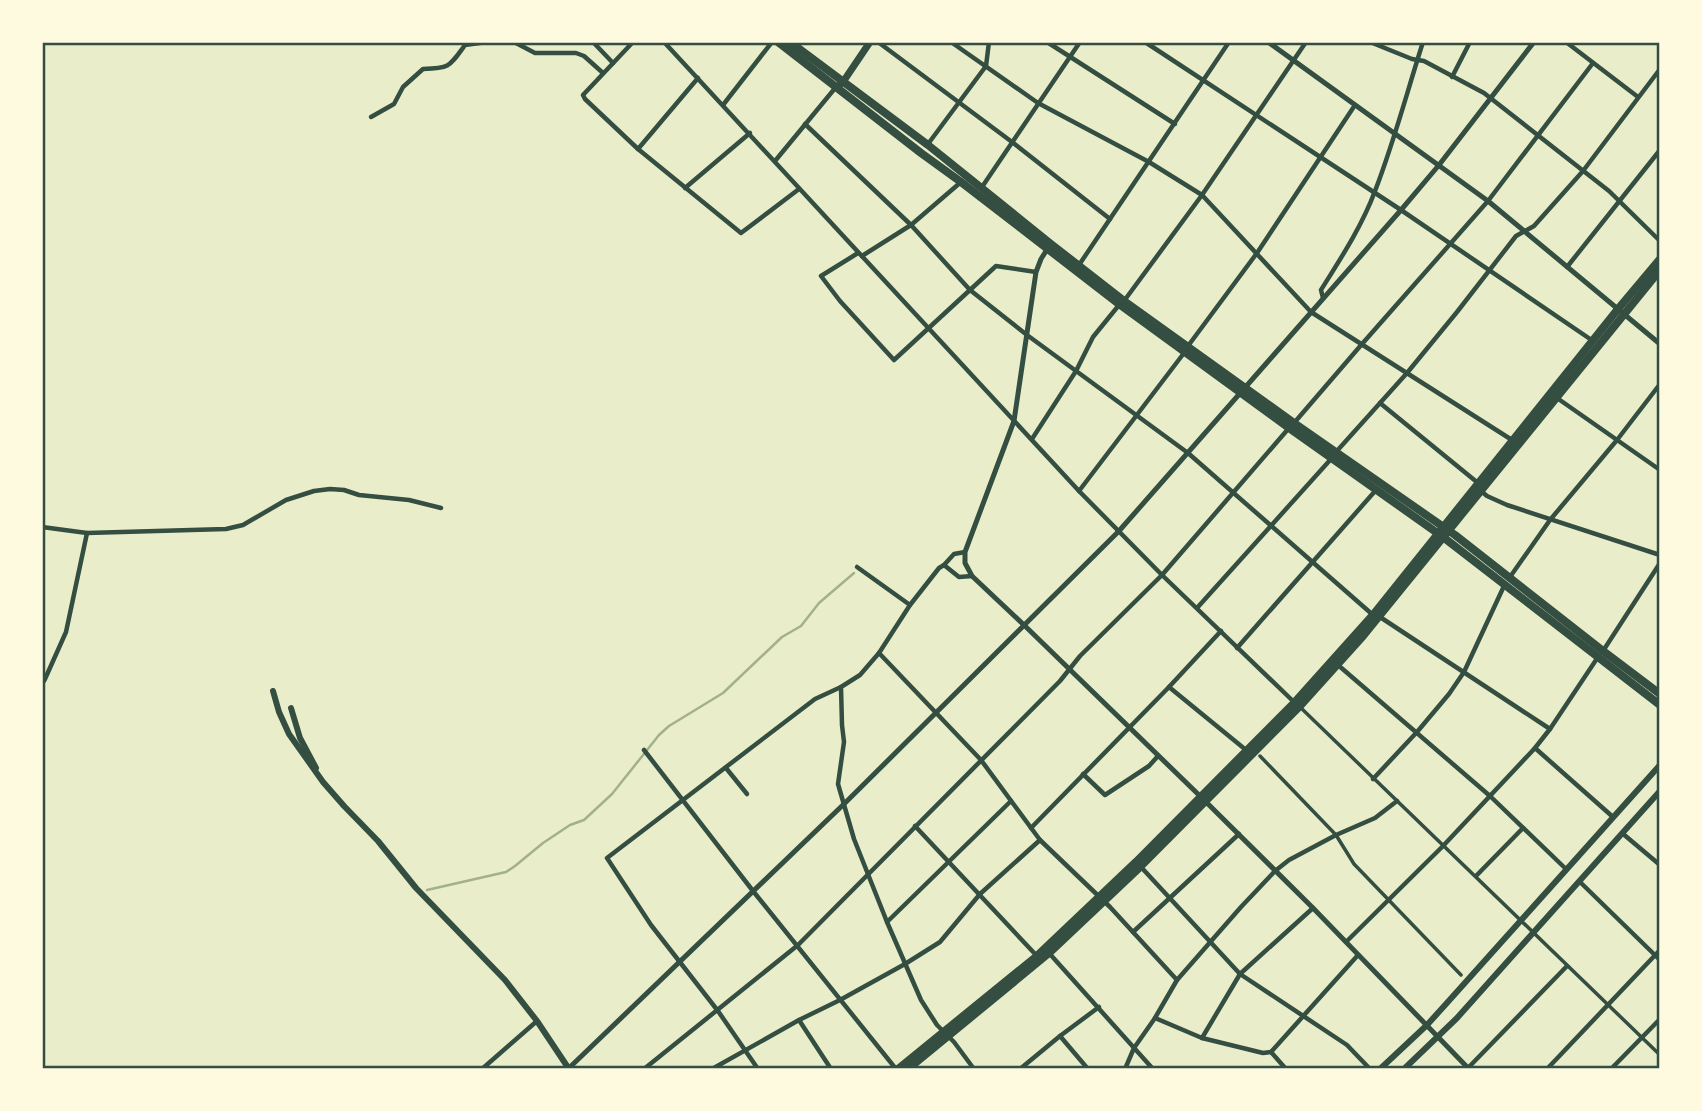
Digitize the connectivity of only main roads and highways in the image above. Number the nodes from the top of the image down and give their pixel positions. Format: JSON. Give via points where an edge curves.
{"nodes":[{"id":1,"x":778,"y":42,"type":"edge"},
{"id":2,"x":790,"y":42,"type":"edge"},
{"id":3,"x":868,"y":42,"type":"edge"},
{"id":4,"x":839,"y":83,"type":"junction"},
{"id":5,"x":1049,"y":247,"type":"junction"},
{"id":6,"x":1660,"y":259,"type":"edge"},
{"id":7,"x":1660,"y":270,"type":"edge"},
{"id":8,"x":1121,"y":303,"type":"junction"},
{"id":9,"x":1621,"y":311,"type":"junction"},
{"id":10,"x":1334,"y":455,"type":"junction"},
{"id":11,"x":1480,"y":487,"type":"junction"},
{"id":12,"x":1443,"y":532,"type":"junction"},
{"id":13,"x":1376,"y":615,"type":"junction"},
{"id":14,"x":1600,"y":654,"type":"junction"},
{"id":15,"x":273,"y":691,"type":"dead end"},
{"id":16,"x":1660,"y":694,"type":"edge"},
{"id":17,"x":1297,"y":704,"type":"junction"},
{"id":18,"x":1660,"y":705,"type":"edge"},
{"id":19,"x":291,"y":708,"type":"dead end"},
{"id":20,"x":1660,"y":765,"type":"edge"},
{"id":21,"x":323,"y":782,"type":"junction"},
{"id":22,"x":1660,"y":791,"type":"edge"},
{"id":23,"x":1203,"y":799,"type":"junction"},
{"id":24,"x":1657,"y":799,"type":"edge"},
{"id":25,"x":1102,"y":900,"type":"junction"},
{"id":26,"x":947,"y":1034,"type":"junction"},
{"id":27,"x":569,"y":1069,"type":"edge"},
{"id":28,"x":897,"y":1069,"type":"edge"},
{"id":29,"x":908,"y":1069,"type":"edge"},
{"id":30,"x":1380,"y":1069,"type":"edge"},
{"id":31,"x":1404,"y":1069,"type":"edge"}],
"edges":[{"from":1,"to":4,"type":"highway"},
{"from":2,"to":4,"type":"highway"},
{"from":3,"to":4,"type":"main road"},
{"from":4,"to":5,"type":"highway","via":[[921,153]]},
{"from":4,"to":5,"type":"highway","via":[[982,187]]},
{"from":5,"to":8,"type":"highway"},
{"from":5,"to":8,"type":"highway","via":[[1079,265]]},
{"from":6,"to":9,"type":"highway"},
{"from":7,"to":9,"type":"highway"},
{"from":8,"to":10,"type":"highway"},
{"from":9,"to":11,"type":"highway"},
{"from":9,"to":11,"type":"highway","via":[[1557,398]]},
{"from":10,"to":12,"type":"highway"},
{"from":10,"to":12,"type":"highway"},
{"from":11,"to":12,"type":"highway"},
{"from":12,"to":13,"type":"highway"},
{"from":12,"to":14,"type":"highway"},
{"from":13,"to":17,"type":"highway"},
{"from":13,"to":17,"type":"highway","via":[[1337,665]]},
{"from":14,"to":16,"type":"highway"},
{"from":14,"to":18,"type":"highway"},
{"from":15,"to":21,"type":"main road","via":[[289,734]]},
{"from":17,"to":23,"type":"highway"},
{"from":17,"to":23,"type":"highway"},
{"from":19,"to":21,"type":"main road","via":[[300,738]]},
{"from":20,"to":30,"type":"main road","via":[[1427,1026]]},
{"from":21,"to":27,"type":"main road","via":[[505,980]]},
{"from":22,"to":24,"type":"main road"},
{"from":23,"to":25,"type":"highway"},
{"from":23,"to":25,"type":"highway","via":[[1140,867]]},
{"from":24,"to":31,"type":"main road"},
{"from":25,"to":26,"type":"highway"},
{"from":25,"to":26,"type":"highway","via":[[1049,953]]},
{"from":26,"to":28,"type":"highway"},
{"from":26,"to":29,"type":"highway"}]}
